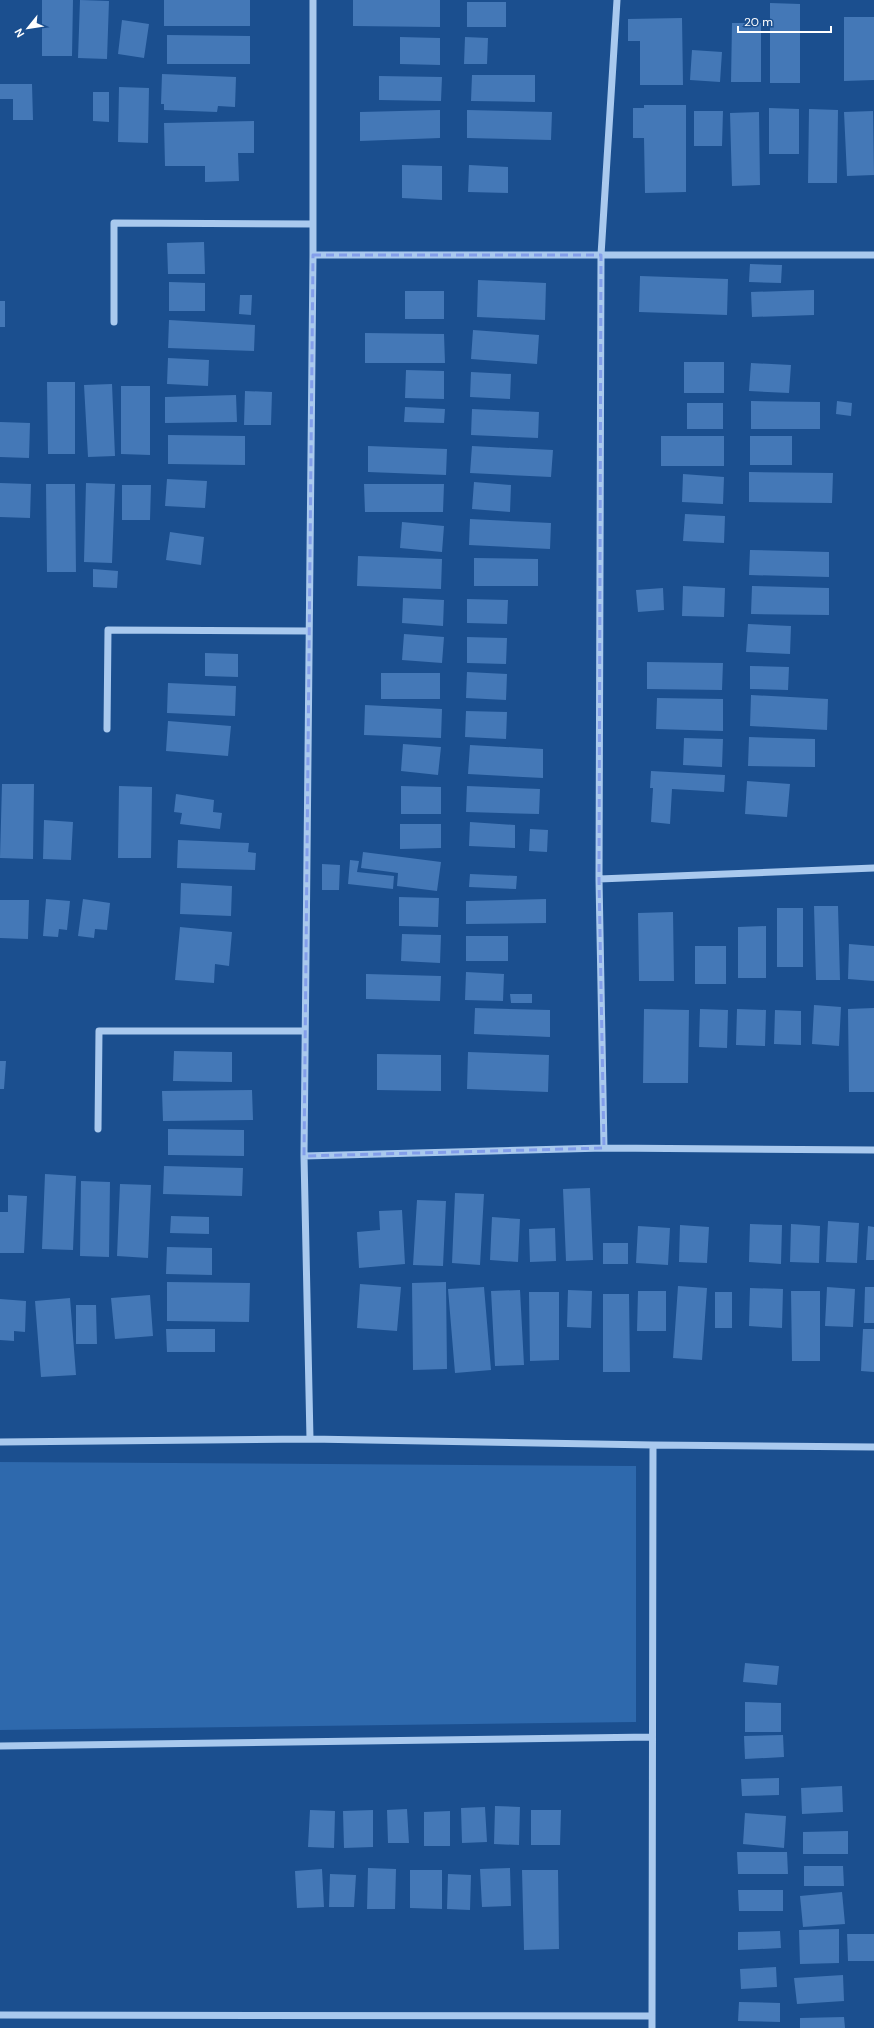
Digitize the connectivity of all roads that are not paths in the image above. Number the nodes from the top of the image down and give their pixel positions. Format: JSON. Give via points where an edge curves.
{"nodes":[{"id":1,"x":313,"y":0,"type":"edge"},
{"id":2,"x":617,"y":0,"type":"edge"},
{"id":3,"x":313,"y":224,"type":"junction"},
{"id":4,"x":313,"y":255,"type":"junction"},
{"id":5,"x":601,"y":255,"type":"junction"},
{"id":6,"x":874,"y":255,"type":"edge"},
{"id":7,"x":114,"y":322,"type":"dead end"},
{"id":8,"x":309,"y":631,"type":"junction"},
{"id":9,"x":107,"y":729,"type":"dead end"},
{"id":10,"x":874,"y":868,"type":"edge"},
{"id":11,"x":599,"y":879,"type":"junction"},
{"id":12,"x":305,"y":1032,"type":"junction"},
{"id":13,"x":98,"y":1129,"type":"dead end"},
{"id":14,"x":604,"y":1148,"type":"junction"},
{"id":15,"x":874,"y":1150,"type":"edge"},
{"id":16,"x":304,"y":1156,"type":"junction"},
{"id":17,"x":310,"y":1439,"type":"junction"},
{"id":18,"x":0,"y":1442,"type":"edge"},
{"id":19,"x":653,"y":1445,"type":"junction"},
{"id":20,"x":874,"y":1447,"type":"edge"},
{"id":21,"x":652,"y":1737,"type":"junction"},
{"id":22,"x":0,"y":1746,"type":"edge"},
{"id":23,"x":0,"y":2015,"type":"edge"},
{"id":24,"x":652,"y":2016,"type":"junction"},
{"id":25,"x":652,"y":2028,"type":"edge"}],
"edges":[{"from":1,"to":3,"type":"street"},
{"from":2,"to":5,"type":"street"},
{"from":3,"to":4,"type":"street"},
{"from":3,"to":7,"type":"street","via":[[114,223]]},
{"from":4,"to":5,"type":"street"},
{"from":4,"to":8,"type":"street"},
{"from":5,"to":6,"type":"street"},
{"from":5,"to":11,"type":"street"},
{"from":8,"to":9,"type":"street","via":[[108,630]]},
{"from":8,"to":12,"type":"street"},
{"from":10,"to":11,"type":"street"},
{"from":11,"to":14,"type":"street"},
{"from":12,"to":13,"type":"street","via":[[99,1031]]},
{"from":12,"to":16,"type":"street"},
{"from":14,"to":15,"type":"street"},
{"from":14,"to":16,"type":"street"},
{"from":16,"to":17,"type":"street"},
{"from":17,"to":18,"type":"street"},
{"from":17,"to":19,"type":"street"},
{"from":19,"to":20,"type":"street"},
{"from":19,"to":21,"type":"street"},
{"from":21,"to":22,"type":"street"},
{"from":21,"to":24,"type":"street"},
{"from":23,"to":24,"type":"street"},
{"from":24,"to":25,"type":"street"}]}
